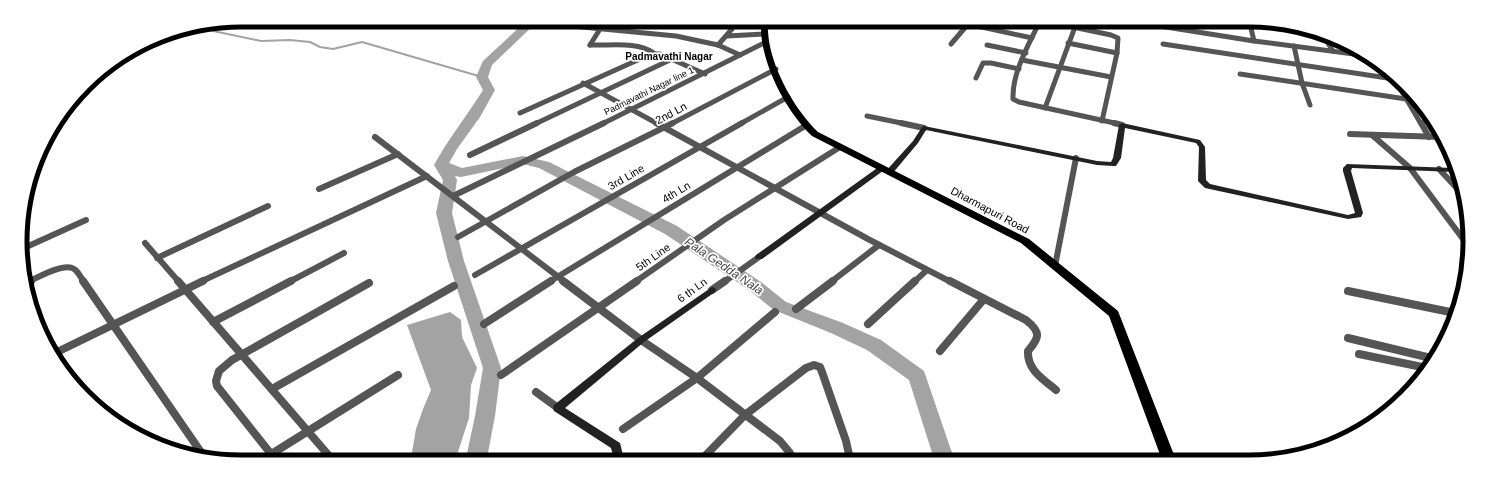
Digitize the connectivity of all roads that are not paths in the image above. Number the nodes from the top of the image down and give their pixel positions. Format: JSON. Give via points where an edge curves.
{"nodes":[{"id":1,"x":588,"y":27,"type":"edge"},
{"id":2,"x":731,"y":27,"type":"edge"},
{"id":3,"x":765,"y":27,"type":"edge"},
{"id":4,"x":966,"y":27,"type":"edge"},
{"id":5,"x":986,"y":27,"type":"edge"},
{"id":6,"x":1037,"y":27,"type":"edge"},
{"id":7,"x":1075,"y":27,"type":"joint"},
{"id":8,"x":1166,"y":27,"type":"edge"},
{"id":9,"x":1251,"y":27,"type":"edge"},
{"id":10,"x":601,"y":28,"type":"junction"},
{"id":11,"x":727,"y":36,"type":"junction"},
{"id":12,"x":766,"y":38,"type":"junction"},
{"id":13,"x":1032,"y":38,"type":"junction"},
{"id":14,"x":1254,"y":41,"type":"junction"},
{"id":15,"x":1327,"y":41,"type":"edge"},
{"id":16,"x":1068,"y":43,"type":"junction"},
{"id":17,"x":951,"y":44,"type":"dead end"},
{"id":18,"x":1163,"y":44,"type":"dead end"},
{"id":19,"x":718,"y":45,"type":"junction"},
{"id":20,"x":987,"y":45,"type":"dead end"},
{"id":21,"x":1294,"y":46,"type":"junction"},
{"id":22,"x":1333,"y":51,"type":"junction"},
{"id":23,"x":654,"y":53,"type":"junction"},
{"id":24,"x":1026,"y":53,"type":"junction"},
{"id":25,"x":1117,"y":53,"type":"junction"},
{"id":26,"x":1352,"y":54,"type":"edge"},
{"id":27,"x":740,"y":55,"type":"junction"},
{"id":28,"x":672,"y":59,"type":"junction"},
{"id":29,"x":1022,"y":60,"type":"junction"},
{"id":30,"x":1298,"y":65,"type":"junction"},
{"id":31,"x":1059,"y":68,"type":"junction"},
{"id":32,"x":776,"y":69,"type":"junction"},
{"id":33,"x":1019,"y":69,"type":"junction"},
{"id":34,"x":705,"y":74,"type":"junction"},
{"id":35,"x":1240,"y":74,"type":"dead end"},
{"id":36,"x":1111,"y":77,"type":"junction"},
{"id":37,"x":976,"y":78,"type":"dead end"},
{"id":38,"x":1388,"y":78,"type":"edge"},
{"id":39,"x":1302,"y":82,"type":"junction"},
{"id":40,"x":583,"y":83,"type":"junction"},
{"id":41,"x":602,"y":93,"type":"junction"},
{"id":42,"x":1403,"y":93,"type":"edge"},
{"id":43,"x":788,"y":97,"type":"junction"},
{"id":44,"x":1406,"y":99,"type":"junction"},
{"id":45,"x":1310,"y":105,"type":"dead end"},
{"id":46,"x":1045,"y":108,"type":"junction"},
{"id":47,"x":632,"y":109,"type":"junction"},
{"id":48,"x":520,"y":113,"type":"dead end"},
{"id":49,"x":867,"y":116,"type":"dead end"},
{"id":50,"x":1102,"y":121,"type":"junction"},
{"id":51,"x":1122,"y":125,"type":"junction"},
{"id":52,"x":805,"y":126,"type":"junction"},
{"id":53,"x":664,"y":128,"type":"junction"},
{"id":54,"x":924,"y":128,"type":"junction"},
{"id":55,"x":1350,"y":134,"type":"dead end"},
{"id":56,"x":1372,"y":135,"type":"junction"},
{"id":57,"x":375,"y":137,"type":"dead end"},
{"id":58,"x":1429,"y":137,"type":"junction"},
{"id":59,"x":1436,"y":137,"type":"edge"},
{"id":60,"x":840,"y":147,"type":"junction"},
{"id":61,"x":698,"y":148,"type":"junction"},
{"id":62,"x":398,"y":154,"type":"junction"},
{"id":63,"x":470,"y":155,"type":"dead end"},
{"id":64,"x":1076,"y":158,"type":"junction"},
{"id":65,"x":736,"y":168,"type":"junction"},
{"id":66,"x":1410,"y":168,"type":"junction"},
{"id":67,"x":1439,"y":169,"type":"junction"},
{"id":68,"x":886,"y":170,"type":"junction"},
{"id":69,"x":1451,"y":170,"type":"edge"},
{"id":70,"x":427,"y":176,"type":"junction"},
{"id":71,"x":774,"y":188,"type":"junction"},
{"id":72,"x":1456,"y":188,"type":"edge"},
{"id":73,"x":319,"y":189,"type":"dead end"},
{"id":74,"x":453,"y":196,"type":"junction"},
{"id":75,"x":268,"y":206,"type":"dead end"},
{"id":76,"x":820,"y":214,"type":"junction"},
{"id":77,"x":86,"y":220,"type":"dead end"},
{"id":78,"x":486,"y":221,"type":"junction"},
{"id":79,"x":458,"y":237,"type":"dead end"},
{"id":80,"x":1463,"y":239,"type":"edge"},
{"id":81,"x":145,"y":243,"type":"dead end"},
{"id":82,"x":879,"y":245,"type":"junction"},
{"id":83,"x":27,"y":247,"type":"edge"},
{"id":84,"x":521,"y":249,"type":"junction"},
{"id":85,"x":344,"y":253,"type":"dead end"},
{"id":86,"x":759,"y":257,"type":"joint"},
{"id":87,"x":157,"y":258,"type":"junction"},
{"id":88,"x":1055,"y":266,"type":"junction"},
{"id":89,"x":927,"y":270,"type":"junction"},
{"id":90,"x":475,"y":275,"type":"dead end"},
{"id":91,"x":558,"y":276,"type":"junction"},
{"id":92,"x":31,"y":281,"type":"edge"},
{"id":93,"x":369,"y":283,"type":"dead end"},
{"id":94,"x":454,"y":286,"type":"dead end"},
{"id":95,"x":185,"y":289,"type":"junction"},
{"id":96,"x":712,"y":290,"type":"joint"},
{"id":97,"x":1348,"y":291,"type":"dead end"},
{"id":98,"x":984,"y":299,"type":"junction"},
{"id":99,"x":599,"y":308,"type":"junction"},
{"id":100,"x":796,"y":309,"type":"dead end"},
{"id":101,"x":775,"y":312,"type":"dead end"},
{"id":102,"x":1451,"y":313,"type":"edge"},
{"id":103,"x":213,"y":322,"type":"junction"},
{"id":104,"x":113,"y":324,"type":"junction"},
{"id":105,"x":484,"y":324,"type":"dead end"},
{"id":106,"x":868,"y":324,"type":"dead end"},
{"id":107,"x":1348,"y":338,"type":"dead end"},
{"id":108,"x":642,"y":340,"type":"junction"},
{"id":109,"x":58,"y":351,"type":"edge"},
{"id":110,"x":940,"y":351,"type":"dead end"},
{"id":111,"x":241,"y":354,"type":"junction"},
{"id":112,"x":1359,"y":354,"type":"dead end"},
{"id":113,"x":1428,"y":357,"type":"edge"},
{"id":114,"x":1422,"y":367,"type":"edge"},
{"id":115,"x":398,"y":375,"type":"dead end"},
{"id":116,"x":501,"y":375,"type":"dead end"},
{"id":117,"x":697,"y":378,"type":"junction"},
{"id":118,"x":272,"y":390,"type":"junction"},
{"id":119,"x":1056,"y":390,"type":"dead end"},
{"id":120,"x":536,"y":392,"type":"dead end"},
{"id":121,"x":558,"y":408,"type":"junction"},
{"id":122,"x":745,"y":415,"type":"junction"},
{"id":123,"x":623,"y":429,"type":"dead end"},
{"id":124,"x":307,"y":431,"type":"junction"},
{"id":125,"x":200,"y":451,"type":"edge"},
{"id":126,"x":267,"y":455,"type":"edge"},
{"id":127,"x":270,"y":455,"type":"edge"},
{"id":128,"x":327,"y":455,"type":"edge"},
{"id":129,"x":618,"y":455,"type":"edge"},
{"id":130,"x":706,"y":455,"type":"edge"},
{"id":131,"x":790,"y":455,"type":"edge"},
{"id":132,"x":849,"y":455,"type":"edge"},
{"id":133,"x":1168,"y":455,"type":"edge"}],
"edges":[{"from":1,"to":10,"type":"street"},
{"from":2,"to":11,"type":"street","via":[[732,31]]},
{"from":3,"to":12,"type":"main road","name":"Dharmapuri Road"},
{"from":4,"to":17,"type":"street"},
{"from":5,"to":13,"type":"street"},
{"from":6,"to":13,"type":"street"},
{"from":7,"to":16,"type":"street"},
{"from":7,"to":25,"type":"street","via":[[1116,36],[1119,40]]},
{"from":8,"to":14,"type":"street"},
{"from":9,"to":14,"type":"street"},
{"from":10,"to":19,"type":"street","via":[[669,35]]},
{"from":10,"to":23,"type":"street","via":[[590,45],[634,46],[649,48]]},
{"from":11,"to":12,"type":"street"},
{"from":11,"to":19,"type":"street"},
{"from":12,"to":27,"type":"street","name":"Padmavathi Nagar line 1"},
{"from":12,"to":32,"type":"main road","name":"Dharmapuri Road"},
{"from":13,"to":24,"type":"street"},
{"from":14,"to":21,"type":"street"},
{"from":15,"to":22,"type":"street"},
{"from":16,"to":25,"type":"street"},
{"from":16,"to":31,"type":"street"},
{"from":18,"to":30,"type":"street"},
{"from":19,"to":27,"type":"street"},
{"from":20,"to":24,"type":"street"},
{"from":21,"to":22,"type":"street"},
{"from":21,"to":30,"type":"street"},
{"from":22,"to":26,"type":"street"},
{"from":23,"to":28,"type":"street"},
{"from":23,"to":40,"type":"street"},
{"from":24,"to":29,"type":"street"},
{"from":25,"to":36,"type":"street"},
{"from":27,"to":34,"type":"street","name":"Padmavathi Nagar line 1"},
{"from":28,"to":34,"type":"street"},
{"from":28,"to":41,"type":"street"},
{"from":29,"to":31,"type":"street"},
{"from":29,"to":33,"type":"street"},
{"from":30,"to":38,"type":"street"},
{"from":30,"to":39,"type":"street"},
{"from":31,"to":36,"type":"street"},
{"from":31,"to":46,"type":"street"},
{"from":32,"to":43,"type":"main road","name":"Dharmapuri Road"},
{"from":32,"to":53,"type":"street","name":"2nd Ln"},
{"from":33,"to":37,"type":"street","via":[[986,63],[982,64]]},
{"from":33,"to":46,"type":"street","via":[[1012,93],[1013,99]]},
{"from":34,"to":47,"type":"street","name":"Padmavathi Nagar line 1"},
{"from":35,"to":39,"type":"street"},
{"from":36,"to":50,"type":"street"},
{"from":39,"to":44,"type":"street"},
{"from":39,"to":45,"type":"street"},
{"from":40,"to":41,"type":"street"},
{"from":40,"to":48,"type":"street"},
{"from":41,"to":47,"type":"street"},
{"from":41,"to":63,"type":"street"},
{"from":42,"to":44,"type":"street"},
{"from":43,"to":52,"type":"main road","name":"Dharmapuri Road"},
{"from":43,"to":61,"type":"street","name":"3rd Line"},
{"from":44,"to":58,"type":"street"},
{"from":46,"to":50,"type":"street"},
{"from":47,"to":53,"type":"street"},
{"from":47,"to":74,"type":"street","name":"Padmavathi Nagar line 1"},
{"from":49,"to":54,"type":"street"},
{"from":50,"to":51,"type":"street"},
{"from":51,"to":64,"type":"street","via":[[1118,158],[1113,164]]},
{"from":51,"to":66,"type":"street","via":[[1198,141],[1202,147],[1202,181],[1208,186],[1341,216],[1359,213],[1347,168]]},
{"from":52,"to":60,"type":"main road","name":"Dharmapuri Road"},
{"from":52,"to":65,"type":"street","name":"4th Ln"},
{"from":53,"to":61,"type":"street"},
{"from":53,"to":78,"type":"street","name":"2nd Ln","via":[[574,172]]},
{"from":54,"to":64,"type":"street"},
{"from":54,"to":68,"type":"street","name":"6 th Ln","via":[[916,142]]},
{"from":55,"to":56,"type":"street"},
{"from":56,"to":58,"type":"street"},
{"from":56,"to":66,"type":"street"},
{"from":57,"to":62,"type":"street"},
{"from":58,"to":59,"type":"street"},
{"from":60,"to":68,"type":"main road","name":"Dharmapuri Road"},
{"from":60,"to":71,"type":"street","name":"5th Line"},
{"from":61,"to":65,"type":"street"},
{"from":61,"to":84,"type":"street","name":"3rd Line"},
{"from":62,"to":70,"type":"street"},
{"from":62,"to":73,"type":"street"},
{"from":64,"to":88,"type":"street"},
{"from":65,"to":71,"type":"street"},
{"from":65,"to":91,"type":"street","name":"4th Ln"},
{"from":66,"to":67,"type":"street"},
{"from":66,"to":80,"type":"street"},
{"from":67,"to":69,"type":"street"},
{"from":67,"to":72,"type":"street"},
{"from":68,"to":76,"type":"street","name":"6 th Ln"},
{"from":68,"to":88,"type":"main road","name":"Dharmapuri Road","via":[[1025,241]]},
{"from":70,"to":74,"type":"street"},
{"from":70,"to":95,"type":"street"},
{"from":71,"to":76,"type":"street"},
{"from":71,"to":99,"type":"street","name":"5th Line"},
{"from":74,"to":78,"type":"street"},
{"from":75,"to":87,"type":"street"},
{"from":76,"to":82,"type":"street"},
{"from":76,"to":86,"type":"street","name":"6 th Ln"},
{"from":77,"to":83,"type":"street"},
{"from":78,"to":79,"type":"street","name":"2nd Ln"},
{"from":78,"to":84,"type":"street"},
{"from":81,"to":87,"type":"street"},
{"from":82,"to":89,"type":"street"},
{"from":82,"to":100,"type":"street"},
{"from":84,"to":90,"type":"street","name":"3rd Line"},
{"from":84,"to":91,"type":"street"},
{"from":85,"to":103,"type":"street"},
{"from":86,"to":96,"type":"street","name":"6 th Ln"},
{"from":87,"to":95,"type":"street"},
{"from":88,"to":133,"type":"main road","name":"Dharmapuri Road","via":[[1114,314]]},
{"from":89,"to":98,"type":"street"},
{"from":89,"to":106,"type":"street"},
{"from":91,"to":99,"type":"street"},
{"from":91,"to":105,"type":"street","name":"4th Ln"},
{"from":92,"to":104,"type":"street","via":[[62,267],[72,266]]},
{"from":93,"to":111,"type":"street"},
{"from":94,"to":118,"type":"street"},
{"from":95,"to":103,"type":"street"},
{"from":95,"to":104,"type":"street"},
{"from":96,"to":108,"type":"street","name":"6 th Ln"},
{"from":97,"to":102,"type":"street"},
{"from":98,"to":110,"type":"street"},
{"from":98,"to":119,"type":"street","via":[[1026,320],[1037,330],[1038,336],[1028,351],[1028,361],[1031,367]]},
{"from":99,"to":108,"type":"street"},
{"from":99,"to":116,"type":"street","name":"5th Line"},
{"from":101,"to":117,"type":"street"},
{"from":103,"to":111,"type":"street"},
{"from":104,"to":109,"type":"street"},
{"from":104,"to":125,"type":"street"},
{"from":107,"to":113,"type":"street"},
{"from":108,"to":117,"type":"street"},
{"from":108,"to":121,"type":"street","name":"6 th Ln"},
{"from":111,"to":118,"type":"street"},
{"from":111,"to":126,"type":"street","via":[[225,365],[215,381]]},
{"from":112,"to":114,"type":"street"},
{"from":115,"to":124,"type":"street"},
{"from":117,"to":122,"type":"street"},
{"from":117,"to":123,"type":"street"},
{"from":118,"to":124,"type":"street"},
{"from":120,"to":121,"type":"street"},
{"from":121,"to":129,"type":"street","via":[[616,446]]},
{"from":122,"to":130,"type":"street"},
{"from":122,"to":131,"type":"street","via":[[780,440]]},
{"from":122,"to":132,"type":"street","via":[[806,368],[817,365],[822,372]]},
{"from":124,"to":127,"type":"street"},
{"from":124,"to":128,"type":"street"}]}
